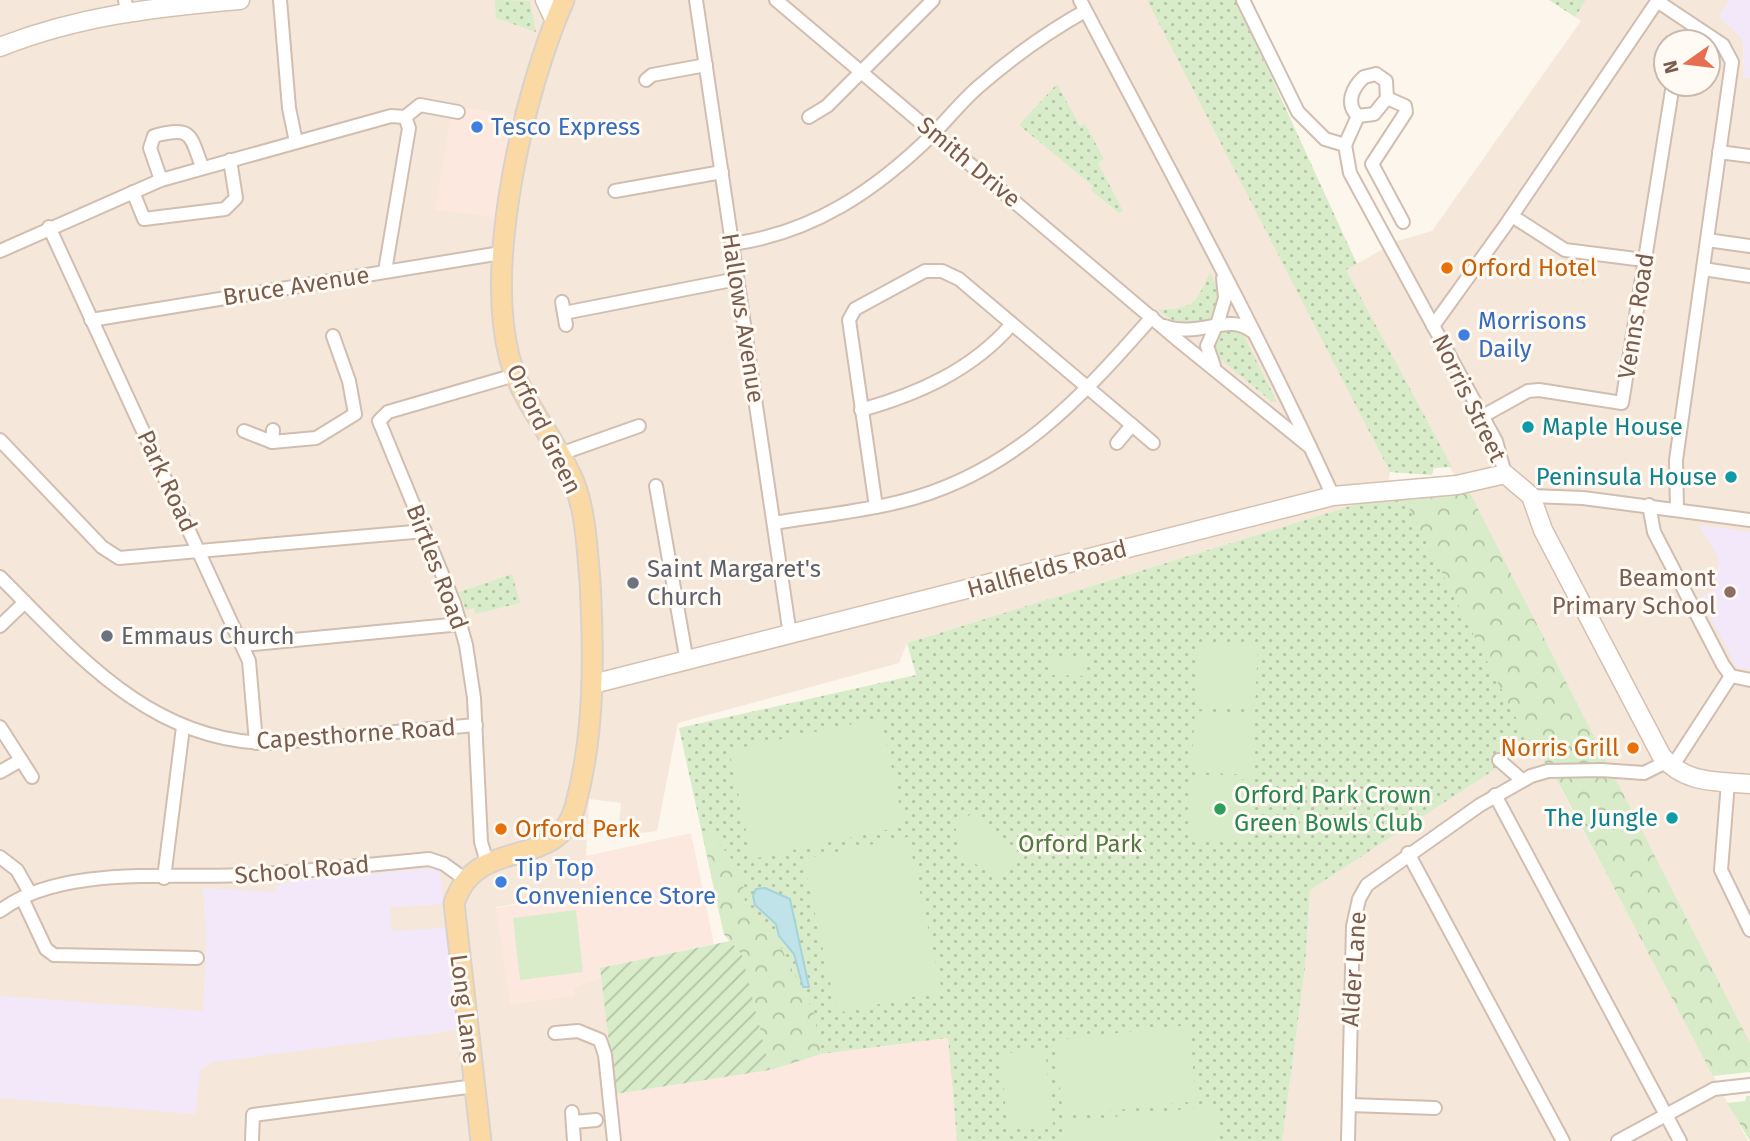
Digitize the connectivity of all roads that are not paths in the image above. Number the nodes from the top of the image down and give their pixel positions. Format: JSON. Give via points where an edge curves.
{"nodes":[{"id":1,"x":240,"y":0,"type":"edge"},
{"id":2,"x":280,"y":0,"type":"edge"},
{"id":3,"x":545,"y":0,"type":"edge"},
{"id":4,"x":557,"y":0,"type":"edge"},
{"id":5,"x":564,"y":0,"type":"edge"},
{"id":6,"x":696,"y":0,"type":"edge"},
{"id":7,"x":775,"y":0,"type":"edge"},
{"id":8,"x":933,"y":0,"type":"edge"},
{"id":9,"x":1243,"y":0,"type":"edge"},
{"id":10,"x":1657,"y":1,"type":"edge"},
{"id":11,"x":177,"y":3,"type":"edge"},
{"id":12,"x":126,"y":5,"type":"edge"},
{"id":13,"x":1082,"y":6,"type":"edge"},
{"id":14,"x":555,"y":21,"type":"junction"},
{"id":15,"x":1688,"y":28,"type":"edge"},
{"id":16,"x":0,"y":47,"type":"edge"},
{"id":17,"x":1722,"y":47,"type":"edge"},
{"id":18,"x":706,"y":65,"type":"junction"},
{"id":19,"x":861,"y":72,"type":"junction"},
{"id":20,"x":646,"y":80,"type":"dead end"},
{"id":21,"x":1387,"y":98,"type":"junction"},
{"id":22,"x":1671,"y":98,"type":"edge"},
{"id":23,"x":458,"y":111,"type":"dead end"},
{"id":24,"x":1358,"y":116,"type":"junction"},
{"id":25,"x":405,"y":117,"type":"junction"},
{"id":26,"x":809,"y":117,"type":"dead end"},
{"id":27,"x":934,"y":133,"type":"junction"},
{"id":28,"x":296,"y":142,"type":"junction"},
{"id":29,"x":1345,"y":145,"type":"junction"},
{"id":30,"x":1719,"y":152,"type":"junction"},
{"id":31,"x":1750,"y":156,"type":"edge"},
{"id":32,"x":230,"y":160,"type":"junction"},
{"id":33,"x":202,"y":167,"type":"junction"},
{"id":34,"x":722,"y":172,"type":"junction"},
{"id":35,"x":161,"y":180,"type":"junction"},
{"id":36,"x":615,"y":191,"type":"dead end"},
{"id":37,"x":133,"y":192,"type":"junction"},
{"id":38,"x":1512,"y":216,"type":"junction"},
{"id":39,"x":1404,"y":222,"type":"dead end"},
{"id":40,"x":49,"y":227,"type":"junction"},
{"id":41,"x":1707,"y":240,"type":"junction"},
{"id":42,"x":732,"y":244,"type":"junction"},
{"id":43,"x":1750,"y":246,"type":"edge"},
{"id":44,"x":0,"y":251,"type":"edge"},
{"id":45,"x":501,"y":253,"type":"junction"},
{"id":46,"x":1644,"y":260,"type":"junction"},
{"id":47,"x":1220,"y":267,"type":"junction"},
{"id":48,"x":1703,"y":269,"type":"junction"},
{"id":49,"x":385,"y":271,"type":"junction"},
{"id":50,"x":1750,"y":276,"type":"edge"},
{"id":51,"x":737,"y":279,"type":"junction"},
{"id":52,"x":564,"y":313,"type":"dead end"},
{"id":53,"x":1152,"y":317,"type":"junction"},
{"id":54,"x":92,"y":320,"type":"junction"},
{"id":55,"x":1011,"y":325,"type":"junction"},
{"id":56,"x":1163,"y":325,"type":"junction"},
{"id":57,"x":1216,"y":326,"type":"junction"},
{"id":58,"x":1433,"y":326,"type":"junction"},
{"id":59,"x":1256,"y":334,"type":"junction"},
{"id":60,"x":322,"y":353,"type":"dead end"},
{"id":61,"x":1216,"y":369,"type":"junction"},
{"id":62,"x":515,"y":375,"type":"junction"},
{"id":63,"x":1088,"y":388,"type":"junction"},
{"id":64,"x":1289,"y":397,"type":"junction"},
{"id":65,"x":862,"y":410,"type":"junction"},
{"id":66,"x":1266,"y":410,"type":"junction"},
{"id":67,"x":355,"y":414,"type":"junction"},
{"id":68,"x":1483,"y":416,"type":"junction"},
{"id":69,"x":381,"y":418,"type":"junction"},
{"id":70,"x":1132,"y":425,"type":"junction"},
{"id":71,"x":639,"y":426,"type":"dead end"},
{"id":72,"x":244,"y":431,"type":"dead end"},
{"id":73,"x":1117,"y":443,"type":"dead end"},
{"id":74,"x":1153,"y":443,"type":"dead end"},
{"id":75,"x":2,"y":446,"type":"edge"},
{"id":76,"x":1310,"y":447,"type":"junction"},
{"id":77,"x":560,"y":454,"type":"junction"},
{"id":78,"x":1505,"y":474,"type":"junction"},
{"id":79,"x":656,"y":486,"type":"dead end"},
{"id":80,"x":1333,"y":496,"type":"junction"},
{"id":81,"x":1531,"y":496,"type":"junction"},
{"id":82,"x":1649,"y":505,"type":"junction"},
{"id":83,"x":876,"y":507,"type":"junction"},
{"id":84,"x":1677,"y":510,"type":"junction"},
{"id":85,"x":1750,"y":520,"type":"edge"},
{"id":86,"x":774,"y":523,"type":"junction"},
{"id":87,"x":425,"y":531,"type":"junction"},
{"id":88,"x":199,"y":551,"type":"junction"},
{"id":89,"x":0,"y":577,"type":"edge"},
{"id":90,"x":25,"y":602,"type":"junction"},
{"id":91,"x":461,"y":624,"type":"junction"},
{"id":92,"x":0,"y":626,"type":"edge"},
{"id":93,"x":790,"y":635,"type":"junction"},
{"id":94,"x":242,"y":645,"type":"junction"},
{"id":95,"x":687,"y":662,"type":"junction"},
{"id":96,"x":1731,"y":676,"type":"junction"},
{"id":97,"x":1750,"y":680,"type":"edge"},
{"id":98,"x":593,"y":684,"type":"junction"},
{"id":99,"x":476,"y":725,"type":"junction"},
{"id":100,"x":0,"y":727,"type":"edge"},
{"id":101,"x":183,"y":727,"type":"junction"},
{"id":102,"x":256,"y":743,"type":"junction"},
{"id":103,"x":21,"y":760,"type":"junction"},
{"id":104,"x":1499,"y":760,"type":"dead end"},
{"id":105,"x":1669,"y":765,"type":"junction"},
{"id":106,"x":0,"y":772,"type":"edge"},
{"id":107,"x":32,"y":777,"type":"dead end"},
{"id":108,"x":1522,"y":780,"type":"junction"},
{"id":109,"x":1728,"y":782,"type":"junction"},
{"id":110,"x":1750,"y":784,"type":"edge"},
{"id":111,"x":1495,"y":795,"type":"junction"},
{"id":112,"x":1408,"y":853,"type":"junction"},
{"id":113,"x":0,"y":857,"type":"edge"},
{"id":114,"x":487,"y":862,"type":"junction"},
{"id":115,"x":164,"y":878,"type":"junction"},
{"id":116,"x":466,"y":880,"type":"junction"},
{"id":117,"x":26,"y":896,"type":"junction"},
{"id":118,"x":0,"y":911,"type":"edge"},
{"id":119,"x":1746,"y":914,"type":"edge"},
{"id":120,"x":1750,"y":930,"type":"edge"},
{"id":121,"x":197,"y":958,"type":"dead end"},
{"id":122,"x":567,"y":1016,"type":"dead end"},
{"id":123,"x":569,"y":1031,"type":"junction"},
{"id":124,"x":555,"y":1033,"type":"dead end"},
{"id":125,"x":1750,"y":1085,"type":"edge"},
{"id":126,"x":475,"y":1086,"type":"junction"},
{"id":127,"x":1350,"y":1105,"type":"junction"},
{"id":128,"x":1435,"y":1108,"type":"dead end"},
{"id":129,"x":1667,"y":1115,"type":"junction"},
{"id":130,"x":596,"y":1120,"type":"dead end"},
{"id":131,"x":252,"y":1141,"type":"edge"},
{"id":132,"x":481,"y":1141,"type":"edge"},
{"id":133,"x":574,"y":1141,"type":"edge"},
{"id":134,"x":614,"y":1141,"type":"edge"},
{"id":135,"x":1348,"y":1141,"type":"edge"},
{"id":136,"x":1563,"y":1141,"type":"edge"},
{"id":137,"x":1618,"y":1141,"type":"edge"},
{"id":138,"x":1680,"y":1141,"type":"edge"}],
"edges":[{"from":1,"to":11,"type":"street"},
{"from":2,"to":28,"type":"street"},
{"from":3,"to":14,"type":"street"},
{"from":4,"to":14,"type":"main road","name":"Orford Green"},
{"from":5,"to":14,"type":"main road","name":"Orford Green"},
{"from":6,"to":18,"type":"street","name":"Hallows Avenue"},
{"from":7,"to":19,"type":"street","name":"Smith Drive"},
{"from":8,"to":19,"type":"street"},
{"from":9,"to":29,"type":"street","via":[[1298,112],[1325,139]]},
{"from":10,"to":15,"type":"street"},
{"from":10,"to":38,"type":"street"},
{"from":11,"to":12,"type":"street"},
{"from":12,"to":16,"type":"street"},
{"from":13,"to":27,"type":"street","via":[[975,90]]},
{"from":13,"to":47,"type":"street"},
{"from":14,"to":45,"type":"main road","name":"Orford Green","via":[[523,132]]},
{"from":17,"to":30,"type":"street","via":[[1732,62]]},
{"from":18,"to":20,"type":"street"},
{"from":18,"to":34,"type":"street","name":"Hallows Avenue"},
{"from":19,"to":26,"type":"street"},
{"from":19,"to":27,"type":"street","name":"Smith Drive"},
{"from":21,"to":24,"type":"street","via":[[1374,114]]},
{"from":21,"to":24,"type":"street","via":[[1386,81],[1376,74],[1364,77],[1352,94]]},
{"from":21,"to":39,"type":"street","via":[[1405,106],[1406,113],[1372,164]]},
{"from":22,"to":46,"type":"street","name":"Venns Road"},
{"from":23,"to":25,"type":"street","via":[[420,104]]},
{"from":24,"to":29,"type":"street"},
{"from":25,"to":28,"type":"street","via":[[391,116]]},
{"from":25,"to":49,"type":"street","via":[[409,128]]},
{"from":27,"to":42,"type":"street","via":[[900,166],[843,207],[790,230]]},
{"from":27,"to":53,"type":"street","name":"Smith Drive"},
{"from":28,"to":32,"type":"street"},
{"from":29,"to":58,"type":"street","name":"Norris Street","via":[[1350,173]]},
{"from":30,"to":31,"type":"street"},
{"from":30,"to":41,"type":"street"},
{"from":32,"to":33,"type":"street"},
{"from":32,"to":37,"type":"street","via":[[236,198],[225,209],[144,219]]},
{"from":33,"to":35,"type":"street"},
{"from":33,"to":35,"type":"street","via":[[185,131],[154,136],[150,148]]},
{"from":34,"to":36,"type":"street"},
{"from":34,"to":42,"type":"street","name":"Hallows Avenue"},
{"from":35,"to":37,"type":"street"},
{"from":37,"to":40,"type":"street"},
{"from":38,"to":46,"type":"street","via":[[1564,250]]},
{"from":38,"to":58,"type":"street"},
{"from":40,"to":44,"type":"street"},
{"from":40,"to":54,"type":"street","name":"Park Road"},
{"from":41,"to":43,"type":"street"},
{"from":41,"to":48,"type":"street"},
{"from":42,"to":51,"type":"street","name":"Hallows Avenue"},
{"from":45,"to":49,"type":"street","name":"Bruce Avenue"},
{"from":45,"to":62,"type":"main road","name":"Orford Green","via":[[501,311]]},
{"from":46,"to":68,"type":"street","name":"Venns Road","via":[[1622,403],[1528,391]]},
{"from":47,"to":57,"type":"street","via":[[1225,298]]},
{"from":47,"to":59,"type":"street"},
{"from":48,"to":50,"type":"street"},
{"from":48,"to":84,"type":"street","via":[[1676,460]]},
{"from":49,"to":54,"type":"street","name":"Bruce Avenue"},
{"from":51,"to":52,"type":"street"},
{"from":51,"to":86,"type":"street","name":"Hallows Avenue"},
{"from":53,"to":56,"type":"street","name":"Smith Drive"},
{"from":53,"to":63,"type":"street"},
{"from":54,"to":88,"type":"street","name":"Park Road"},
{"from":55,"to":63,"type":"street"},
{"from":55,"to":65,"type":"street","via":[[963,368]]},
{"from":55,"to":65,"type":"street","via":[[959,279],[937,270],[920,273],[860,306],[849,320]]},
{"from":56,"to":57,"type":"street","name":"Smith Drive","via":[[1190,332]]},
{"from":56,"to":61,"type":"street","name":"Smith Drive"},
{"from":57,"to":59,"type":"street","name":"Smith Drive","via":[[1240,324]]},
{"from":57,"to":61,"type":"street","via":[[1208,346]]},
{"from":58,"to":68,"type":"street","name":"Norris Street"},
{"from":59,"to":64,"type":"street"},
{"from":60,"to":67,"type":"street","via":[[335,342]]},
{"from":61,"to":66,"type":"street","name":"Smith Drive"},
{"from":62,"to":69,"type":"street","via":[[388,412]]},
{"from":62,"to":77,"type":"main road","name":"Orford Green"},
{"from":63,"to":70,"type":"street"},
{"from":63,"to":83,"type":"street","via":[[1046,429],[990,465],[925,494]]},
{"from":64,"to":66,"type":"street","via":[[1282,411]]},
{"from":64,"to":76,"type":"street"},
{"from":65,"to":83,"type":"street"},
{"from":66,"to":76,"type":"street","name":"Smith Drive"},
{"from":67,"to":69,"type":"street"},
{"from":67,"to":72,"type":"street","via":[[316,438]]},
{"from":68,"to":78,"type":"street","name":"Norris Street"},
{"from":69,"to":87,"type":"street","name":"Birtles Road","via":[[379,425]]},
{"from":70,"to":73,"type":"street"},
{"from":70,"to":74,"type":"street"},
{"from":71,"to":77,"type":"street"},
{"from":75,"to":88,"type":"street","via":[[110,554],[129,559]]},
{"from":76,"to":80,"type":"street"},
{"from":77,"to":98,"type":"main road","name":"Orford Green","via":[[575,484],[584,519]]},
{"from":78,"to":80,"type":"street","name":"Hallfields Road","via":[[1457,485]]},
{"from":78,"to":81,"type":"street","name":"Norris Street"},
{"from":79,"to":95,"type":"street"},
{"from":80,"to":93,"type":"street","name":"Hallfields Road"},
{"from":81,"to":82,"type":"street"},
{"from":81,"to":105,"type":"street","via":[[1543,530]]},
{"from":82,"to":84,"type":"street"},
{"from":82,"to":96,"type":"street","via":[[1654,532]]},
{"from":83,"to":86,"type":"street"},
{"from":84,"to":85,"type":"street"},
{"from":86,"to":93,"type":"street","name":"Hallows Avenue"},
{"from":87,"to":88,"type":"street"},
{"from":87,"to":91,"type":"street","name":"Birtles Road"},
{"from":88,"to":94,"type":"street","name":"Park Road"},
{"from":89,"to":90,"type":"street","name":"Capesthorne Road"},
{"from":90,"to":92,"type":"street"},
{"from":90,"to":101,"type":"street","name":"Capesthorne Road","via":[[107,683]]},
{"from":91,"to":94,"type":"street"},
{"from":91,"to":99,"type":"street","name":"Birtles Road"},
{"from":93,"to":95,"type":"street","name":"Hallfields Road"},
{"from":94,"to":102,"type":"street","name":"Park Road","via":[[252,676]]},
{"from":95,"to":98,"type":"street","name":"Hallfields Road"},
{"from":96,"to":97,"type":"street"},
{"from":96,"to":105,"type":"street"},
{"from":98,"to":114,"type":"main road","name":"Orford Green","via":[[575,807],[565,828],[539,848]]},
{"from":99,"to":102,"type":"street","name":"Capesthorne Road"},
{"from":99,"to":114,"type":"street","name":"Birtles Road","via":[[481,842]]},
{"from":100,"to":103,"type":"street"},
{"from":101,"to":102,"type":"street","name":"Capesthorne Road"},
{"from":101,"to":115,"type":"street"},
{"from":103,"to":106,"type":"street"},
{"from":103,"to":107,"type":"street"},
{"from":104,"to":108,"type":"street"},
{"from":105,"to":108,"type":"street","name":"Alder Lane","via":[[1644,773],[1548,771]]},
{"from":105,"to":109,"type":"street","via":[[1694,780]]},
{"from":108,"to":111,"type":"street","name":"Alder Lane"},
{"from":109,"to":110,"type":"street"},
{"from":109,"to":119,"type":"street","via":[[1721,870]]},
{"from":111,"to":112,"type":"street","name":"Alder Lane"},
{"from":111,"to":129,"type":"street"},
{"from":112,"to":127,"type":"street","name":"Alder Lane","via":[[1367,885],[1356,907]]},
{"from":112,"to":136,"type":"street"},
{"from":113,"to":117,"type":"street","via":[[18,870]]},
{"from":114,"to":116,"type":"main road"},
{"from":115,"to":116,"type":"street","name":"School Road","via":[[429,859],[444,863]]},
{"from":115,"to":117,"type":"street","name":"School Road","via":[[85,880],[56,884]]},
{"from":116,"to":126,"type":"main road","name":"Long Lane","via":[[453,912]]},
{"from":117,"to":118,"type":"street","name":"School Road"},
{"from":117,"to":121,"type":"street","via":[[46,949],[54,955]]},
{"from":119,"to":120,"type":"street"},
{"from":122,"to":123,"type":"street"},
{"from":123,"to":124,"type":"street"},
{"from":123,"to":134,"type":"street","via":[[585,1031],[600,1040]]},
{"from":125,"to":129,"type":"street","via":[[1721,1086]]},
{"from":126,"to":131,"type":"street","via":[[253,1115]]},
{"from":126,"to":132,"type":"main road","name":"Long Lane"},
{"from":127,"to":128,"type":"street"},
{"from":127,"to":135,"type":"street","name":"Alder Lane"},
{"from":129,"to":137,"type":"street"},
{"from":129,"to":138,"type":"street"},
{"from":130,"to":133,"type":"street","via":[[572,1117]]}]}
